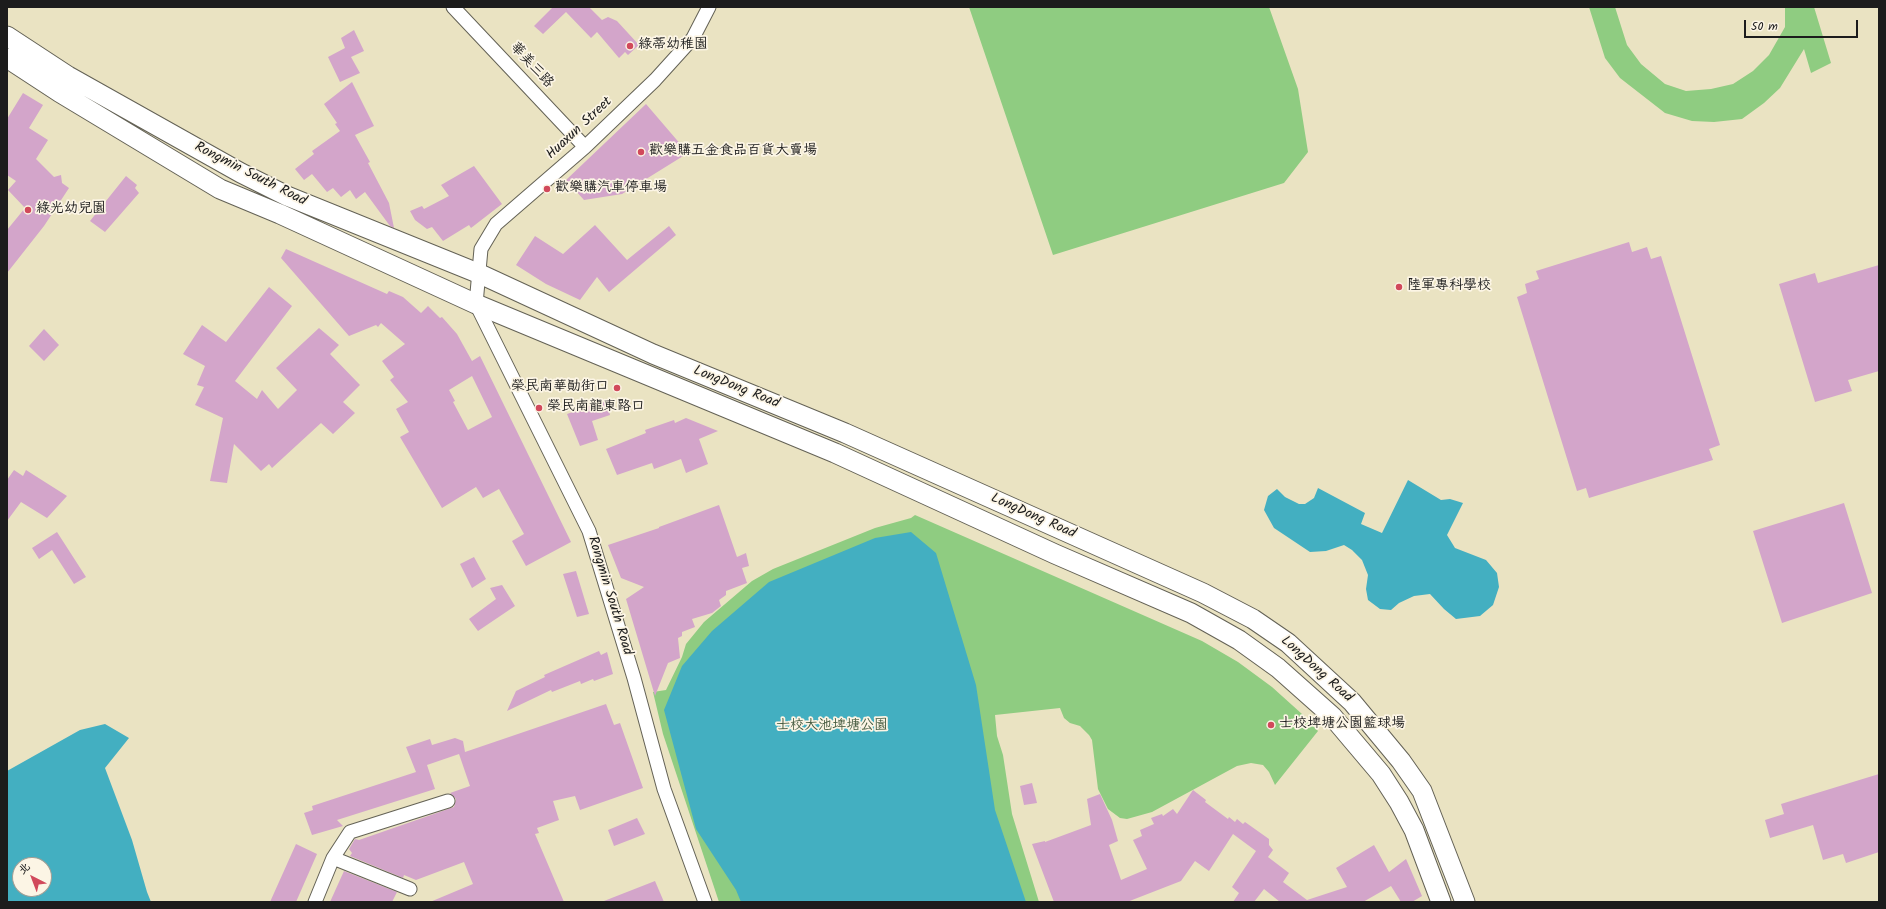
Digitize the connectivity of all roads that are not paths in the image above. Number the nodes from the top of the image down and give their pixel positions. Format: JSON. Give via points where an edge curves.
{"nodes":[{"id":1,"x":453,"y":7,"type":"edge"},
{"id":2,"x":709,"y":7,"type":"edge"},
{"id":3,"x":7,"y":36,"type":"edge"},
{"id":4,"x":7,"y":58,"type":"edge"},
{"id":5,"x":63,"y":84,"type":"junction"},
{"id":6,"x":585,"y":147,"type":"junction"},
{"id":7,"x":480,"y":274,"type":"junction"},
{"id":8,"x":476,"y":304,"type":"junction"},
{"id":9,"x":1253,"y":619,"type":"junction"},
{"id":10,"x":1239,"y":640,"type":"junction"},
{"id":11,"x":448,"y":801,"type":"dead end"},
{"id":12,"x":1435,"y":822,"type":"junction"},
{"id":13,"x":1414,"y":830,"type":"junction"},
{"id":14,"x":333,"y":858,"type":"junction"},
{"id":15,"x":410,"y":889,"type":"dead end"},
{"id":16,"x":1463,"y":896,"type":"edge"},
{"id":17,"x":1440,"y":901,"type":"edge"},
{"id":18,"x":315,"y":902,"type":"edge"},
{"id":19,"x":705,"y":902,"type":"edge"}],
"edges":[{"from":1,"to":6,"type":"street","name":"華美三路"},
{"from":2,"to":6,"type":"street","name":"Huaxun Street","via":[[687,44],[655,80]]},
{"from":3,"to":5,"type":"street","name":"Rongmin South Road"},
{"from":4,"to":5,"type":"street","name":"Rongmin South Road"},
{"from":5,"to":7,"type":"street","name":"Rongmin South Road","via":[[287,196]]},
{"from":5,"to":8,"type":"street","name":"Rongmin South Road","via":[[220,189]]},
{"from":6,"to":7,"type":"street","name":"Huaxun Street","via":[[496,224],[481,249]]},
{"from":7,"to":8,"type":"street"},
{"from":7,"to":9,"type":"street","name":"LongDong Road","via":[[653,354],[838,430],[1203,593]]},
{"from":8,"to":10,"type":"street","name":"LongDong Road","via":[[835,453],[1054,554],[1191,612]]},
{"from":8,"to":19,"type":"street","name":"Rongmin South Road","via":[[589,531],[634,678],[664,788]]},
{"from":9,"to":10,"type":"street"},
{"from":9,"to":12,"type":"street","name":"LongDong Road","via":[[1288,643],[1352,702],[1401,761],[1422,792]]},
{"from":10,"to":13,"type":"street","name":"LongDong Road","via":[[1278,668],[1332,716],[1381,774]]},
{"from":11,"to":14,"type":"street","via":[[350,832]]},
{"from":12,"to":13,"type":"street"},
{"from":12,"to":16,"type":"street","name":"LongDong Road"},
{"from":13,"to":17,"type":"street","name":"LongDong Road"},
{"from":14,"to":15,"type":"street"},
{"from":14,"to":18,"type":"street"},
{"from":16,"to":17,"type":"street"}]}
